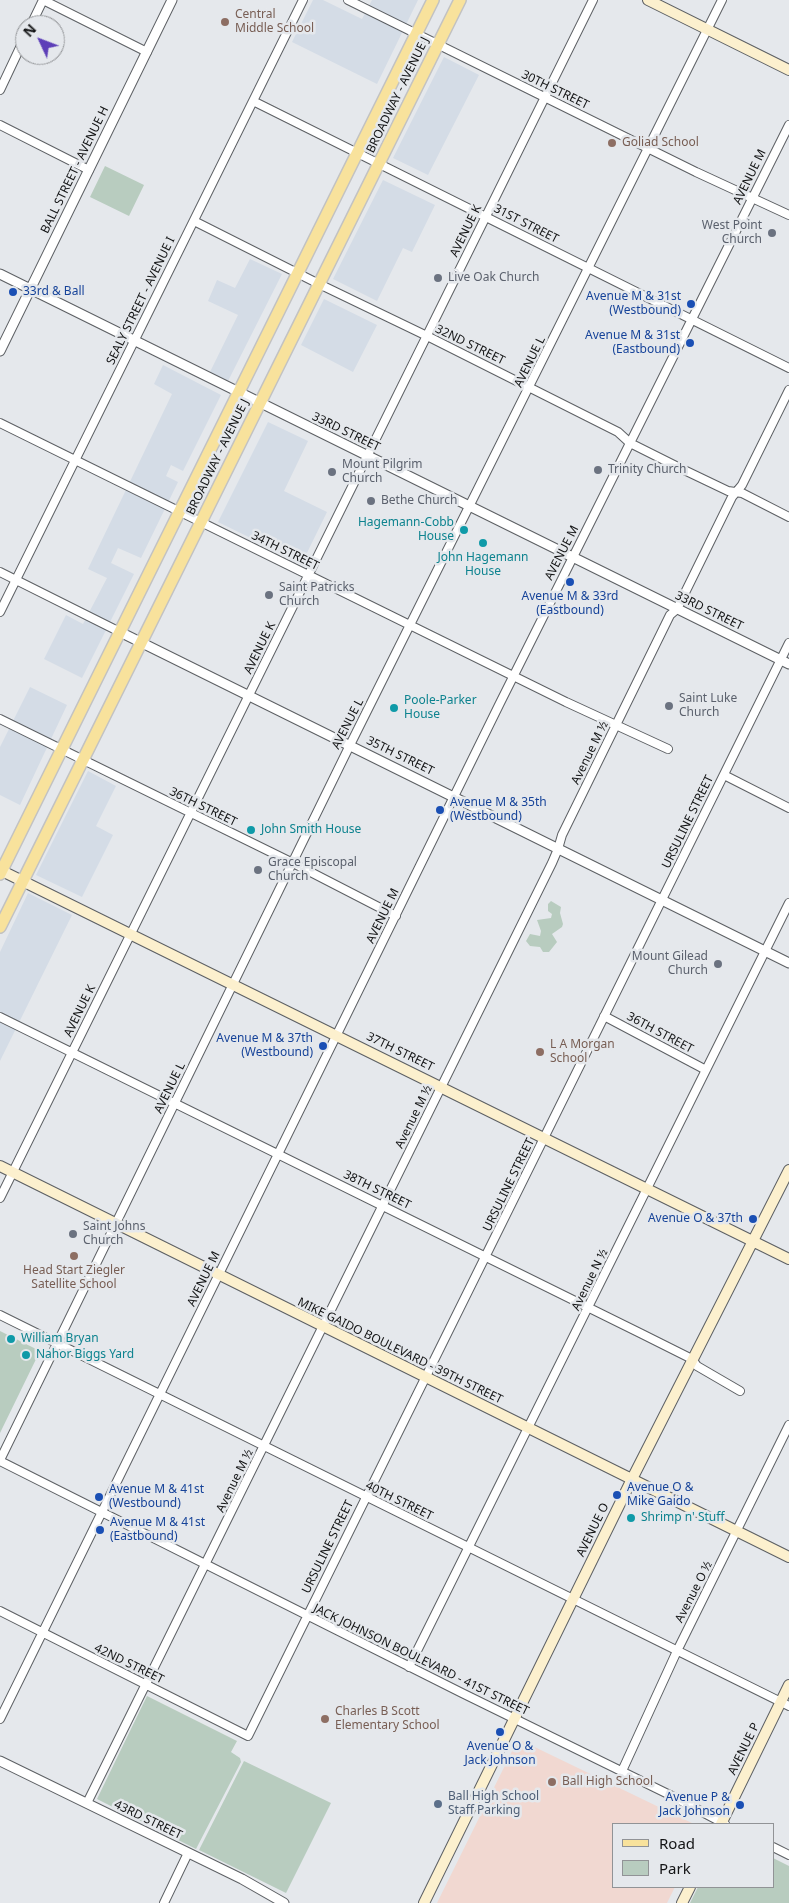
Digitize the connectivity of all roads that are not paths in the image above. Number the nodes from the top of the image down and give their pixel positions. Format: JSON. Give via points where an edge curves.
{"nodes":[{"id":1,"x":43,"y":0,"type":"edge"},
{"id":2,"x":172,"y":0,"type":"edge"},
{"id":3,"x":303,"y":0,"type":"edge"},
{"id":4,"x":348,"y":0,"type":"edge"},
{"id":5,"x":433,"y":0,"type":"edge"},
{"id":6,"x":460,"y":0,"type":"edge"},
{"id":7,"x":593,"y":0,"type":"edge"},
{"id":8,"x":648,"y":0,"type":"edge"},
{"id":9,"x":722,"y":0,"type":"edge"},
{"id":10,"x":36,"y":15,"type":"edge"},
{"id":11,"x":708,"y":30,"type":"junction"},
{"id":12,"x":416,"y":34,"type":"junction"},
{"id":13,"x":438,"y":44,"type":"junction"},
{"id":14,"x":147,"y":52,"type":"junction"},
{"id":15,"x":15,"y":58,"type":"edge"},
{"id":16,"x":789,"y":70,"type":"edge"},
{"id":17,"x":0,"y":90,"type":"edge"},
{"id":18,"x":545,"y":97,"type":"junction"},
{"id":19,"x":253,"y":101,"type":"junction"},
{"id":20,"x":0,"y":125,"type":"edge"},
{"id":21,"x":789,"y":125,"type":"edge"},
{"id":22,"x":649,"y":148,"type":"junction"},
{"id":23,"x":358,"y":153,"type":"junction"},
{"id":24,"x":378,"y":164,"type":"junction"},
{"id":25,"x":89,"y":170,"type":"junction"},
{"id":26,"x":753,"y":198,"type":"junction"},
{"id":27,"x":789,"y":215,"type":"edge"},
{"id":28,"x":486,"y":216,"type":"junction"},
{"id":29,"x":194,"y":220,"type":"junction"},
{"id":30,"x":589,"y":268,"type":"junction"},
{"id":31,"x":0,"y":274,"type":"edge"},
{"id":32,"x":298,"y":274,"type":"junction"},
{"id":33,"x":319,"y":284,"type":"junction"},
{"id":34,"x":30,"y":289,"type":"junction"},
{"id":35,"x":692,"y":320,"type":"junction"},
{"id":36,"x":427,"y":336,"type":"junction"},
{"id":37,"x":134,"y":341,"type":"junction"},
{"id":38,"x":0,"y":351,"type":"edge"},
{"id":39,"x":789,"y":368,"type":"edge"},
{"id":40,"x":530,"y":387,"type":"junction"},
{"id":41,"x":789,"y":390,"type":"edge"},
{"id":42,"x":238,"y":393,"type":"junction"},
{"id":43,"x":260,"y":403,"type":"junction"},
{"id":44,"x":0,"y":423,"type":"edge"},
{"id":45,"x":630,"y":443,"type":"junction"},
{"id":46,"x":367,"y":456,"type":"junction"},
{"id":47,"x":76,"y":459,"type":"junction"},
{"id":48,"x":737,"y":492,"type":"junction"},
{"id":49,"x":470,"y":507,"type":"junction"},
{"id":50,"x":180,"y":511,"type":"junction"},
{"id":51,"x":789,"y":517,"type":"edge"},
{"id":52,"x":201,"y":522,"type":"junction"},
{"id":53,"x":573,"y":558,"type":"junction"},
{"id":54,"x":0,"y":572,"type":"edge"},
{"id":55,"x":308,"y":575,"type":"junction"},
{"id":56,"x":16,"y":580,"type":"junction"},
{"id":57,"x":677,"y":609,"type":"junction"},
{"id":58,"x":0,"y":612,"type":"edge"},
{"id":59,"x":410,"y":625,"type":"junction"},
{"id":60,"x":120,"y":632,"type":"junction"},
{"id":61,"x":141,"y":642,"type":"junction"},
{"id":62,"x":789,"y":643,"type":"edge"},
{"id":63,"x":785,"y":662,"type":"edge"},
{"id":64,"x":513,"y":676,"type":"junction"},
{"id":65,"x":249,"y":695,"type":"junction"},
{"id":66,"x":0,"y":719,"type":"edge"},
{"id":67,"x":615,"y":726,"type":"junction"},
{"id":68,"x":350,"y":745,"type":"junction"},
{"id":69,"x":668,"y":749,"type":"dead end"},
{"id":70,"x":62,"y":750,"type":"junction"},
{"id":71,"x":83,"y":760,"type":"junction"},
{"id":72,"x":724,"y":775,"type":"junction"},
{"id":73,"x":454,"y":797,"type":"junction"},
{"id":74,"x":789,"y":808,"type":"edge"},
{"id":75,"x":190,"y":813,"type":"junction"},
{"id":76,"x":558,"y":849,"type":"junction"},
{"id":77,"x":292,"y":863,"type":"junction"},
{"id":78,"x":1,"y":871,"type":"edge"},
{"id":79,"x":23,"y":881,"type":"junction"},
{"id":80,"x":662,"y":900,"type":"junction"},
{"id":81,"x":789,"y":903,"type":"edge"},
{"id":82,"x":396,"y":916,"type":"junction"},
{"id":83,"x":0,"y":927,"type":"edge"},
{"id":84,"x":131,"y":934,"type":"junction"},
{"id":85,"x":765,"y":951,"type":"junction"},
{"id":86,"x":789,"y":963,"type":"edge"},
{"id":87,"x":234,"y":984,"type":"junction"},
{"id":88,"x":604,"y":1016,"type":"junction"},
{"id":89,"x":0,"y":1017,"type":"edge"},
{"id":90,"x":337,"y":1035,"type":"junction"},
{"id":91,"x":72,"y":1052,"type":"junction"},
{"id":92,"x":706,"y":1070,"type":"junction"},
{"id":93,"x":441,"y":1087,"type":"junction"},
{"id":94,"x":175,"y":1103,"type":"junction"},
{"id":95,"x":544,"y":1138,"type":"junction"},
{"id":96,"x":278,"y":1154,"type":"junction"},
{"id":97,"x":0,"y":1166,"type":"edge"},
{"id":98,"x":789,"y":1170,"type":"edge"},
{"id":99,"x":13,"y":1172,"type":"junction"},
{"id":100,"x":648,"y":1188,"type":"junction"},
{"id":101,"x":0,"y":1198,"type":"edge"},
{"id":102,"x":383,"y":1206,"type":"junction"},
{"id":103,"x":116,"y":1224,"type":"junction"},
{"id":104,"x":752,"y":1241,"type":"junction"},
{"id":105,"x":486,"y":1257,"type":"junction"},
{"id":106,"x":789,"y":1259,"type":"edge"},
{"id":107,"x":218,"y":1274,"type":"junction"},
{"id":108,"x":589,"y":1307,"type":"junction"},
{"id":109,"x":0,"y":1315,"type":"edge"},
{"id":110,"x":323,"y":1326,"type":"junction"},
{"id":111,"x":57,"y":1343,"type":"junction"},
{"id":112,"x":692,"y":1359,"type":"junction"},
{"id":113,"x":426,"y":1377,"type":"junction"},
{"id":114,"x":740,"y":1391,"type":"dead end"},
{"id":115,"x":159,"y":1395,"type":"junction"},
{"id":116,"x":789,"y":1425,"type":"edge"},
{"id":117,"x":528,"y":1429,"type":"junction"},
{"id":118,"x":263,"y":1447,"type":"junction"},
{"id":119,"x":0,"y":1461,"type":"edge"},
{"id":120,"x":632,"y":1479,"type":"junction"},
{"id":121,"x":366,"y":1496,"type":"junction"},
{"id":122,"x":101,"y":1512,"type":"junction"},
{"id":123,"x":737,"y":1531,"type":"junction"},
{"id":124,"x":469,"y":1548,"type":"junction"},
{"id":125,"x":789,"y":1557,"type":"edge"},
{"id":126,"x":206,"y":1564,"type":"junction"},
{"id":127,"x":574,"y":1599,"type":"junction"},
{"id":128,"x":0,"y":1611,"type":"edge"},
{"id":129,"x":308,"y":1616,"type":"junction"},
{"id":130,"x":42,"y":1633,"type":"junction"},
{"id":131,"x":677,"y":1651,"type":"junction"},
{"id":132,"x":409,"y":1667,"type":"junction"},
{"id":133,"x":146,"y":1685,"type":"junction"},
{"id":134,"x":789,"y":1685,"type":"edge"},
{"id":135,"x":785,"y":1704,"type":"edge"},
{"id":136,"x":0,"y":1719,"type":"edge"},
{"id":137,"x":515,"y":1719,"type":"junction"},
{"id":138,"x":248,"y":1736,"type":"joint"},
{"id":139,"x":0,"y":1761,"type":"edge"},
{"id":140,"x":622,"y":1771,"type":"junction"},
{"id":141,"x":87,"y":1803,"type":"junction"},
{"id":142,"x":721,"y":1823,"type":"edge"},
{"id":143,"x":724,"y":1823,"type":"edge"},
{"id":144,"x":774,"y":1848,"type":"edge"},
{"id":145,"x":188,"y":1853,"type":"junction"},
{"id":146,"x":789,"y":1855,"type":"edge"},
{"id":147,"x":690,"y":1888,"type":"edge"},
{"id":148,"x":164,"y":1903,"type":"edge"},
{"id":149,"x":284,"y":1903,"type":"edge"},
{"id":150,"x":424,"y":1903,"type":"edge"},
{"id":151,"x":682,"y":1903,"type":"edge"}],
"edges":[{"from":1,"to":10,"type":"street"},
{"from":1,"to":14,"type":"street"},
{"from":2,"to":14,"type":"street","name":"BALL STREET - AVENUE H"},
{"from":3,"to":19,"type":"street","name":"SEALY STREET - AVENUE I"},
{"from":4,"to":12,"type":"street","name":"30TH STREET"},
{"from":5,"to":12,"type":"main road","name":"BROADWAY - AVENUE J"},
{"from":6,"to":13,"type":"main road","name":"BROADWAY - AVENUE J"},
{"from":7,"to":18,"type":"street","name":"AVENUE K"},
{"from":8,"to":11,"type":"main road"},
{"from":9,"to":11,"type":"street","name":"AVENUE L"},
{"from":11,"to":16,"type":"main road"},
{"from":11,"to":22,"type":"street","name":"AVENUE L"},
{"from":12,"to":13,"type":"street","name":"30TH STREET"},
{"from":12,"to":23,"type":"main road","name":"BROADWAY - AVENUE J"},
{"from":13,"to":18,"type":"street","name":"30TH STREET"},
{"from":13,"to":24,"type":"main road","name":"BROADWAY - AVENUE J"},
{"from":14,"to":25,"type":"street","name":"BALL STREET - AVENUE H"},
{"from":15,"to":17,"type":"street"},
{"from":18,"to":22,"type":"street","name":"30TH STREET"},
{"from":18,"to":28,"type":"street","name":"AVENUE K"},
{"from":19,"to":23,"type":"street","name":"31ST STREET"},
{"from":19,"to":29,"type":"street","name":"SEALY STREET - AVENUE I"},
{"from":20,"to":25,"type":"street"},
{"from":21,"to":26,"type":"street","name":"AVENUE M"},
{"from":22,"to":26,"type":"street","name":"30TH STREET"},
{"from":22,"to":30,"type":"street","name":"AVENUE L"},
{"from":23,"to":24,"type":"street","name":"31ST STREET"},
{"from":23,"to":32,"type":"main road","name":"BROADWAY - AVENUE J"},
{"from":24,"to":28,"type":"street","name":"31ST STREET"},
{"from":24,"to":33,"type":"main road","name":"BROADWAY - AVENUE J"},
{"from":25,"to":34,"type":"street","name":"BALL STREET - AVENUE H"},
{"from":26,"to":27,"type":"street","name":"30TH STREET"},
{"from":26,"to":35,"type":"street","name":"AVENUE M"},
{"from":28,"to":30,"type":"street","name":"31ST STREET"},
{"from":28,"to":36,"type":"street","name":"AVENUE K"},
{"from":29,"to":32,"type":"street","name":"32ND STREET"},
{"from":29,"to":37,"type":"street","name":"SEALY STREET - AVENUE I"},
{"from":30,"to":35,"type":"street","name":"31ST STREET"},
{"from":30,"to":40,"type":"street","name":"AVENUE L"},
{"from":31,"to":34,"type":"street","name":"33RD STREET"},
{"from":32,"to":33,"type":"street","name":"32ND STREET"},
{"from":32,"to":42,"type":"main road","name":"BROADWAY - AVENUE J"},
{"from":33,"to":36,"type":"street","name":"32ND STREET"},
{"from":33,"to":43,"type":"main road","name":"BROADWAY - AVENUE J"},
{"from":34,"to":37,"type":"street","name":"33RD STREET"},
{"from":34,"to":38,"type":"street","name":"BALL STREET - AVENUE H"},
{"from":35,"to":39,"type":"street","name":"31ST STREET"},
{"from":35,"to":45,"type":"street","name":"AVENUE M"},
{"from":36,"to":40,"type":"street","name":"32ND STREET"},
{"from":36,"to":46,"type":"street","name":"AVENUE K"},
{"from":37,"to":42,"type":"street","name":"33RD STREET"},
{"from":37,"to":47,"type":"street","name":"SEALY STREET - AVENUE I"},
{"from":40,"to":45,"type":"street","name":"32ND STREET","via":[[618,432]]},
{"from":40,"to":49,"type":"street","name":"AVENUE L"},
{"from":41,"to":48,"type":"street","name":"Avenue M ½"},
{"from":42,"to":43,"type":"street","name":"33RD STREET"},
{"from":42,"to":50,"type":"main road","name":"BROADWAY - AVENUE J"},
{"from":43,"to":46,"type":"street","name":"33RD STREET"},
{"from":43,"to":52,"type":"main road","name":"BROADWAY - AVENUE J"},
{"from":44,"to":47,"type":"street","name":"34TH STREET"},
{"from":45,"to":48,"type":"street","name":"32ND STREET","via":[[728,492]]},
{"from":45,"to":53,"type":"street","name":"AVENUE M"},
{"from":46,"to":49,"type":"street","name":"33RD STREET"},
{"from":46,"to":55,"type":"street","name":"AVENUE K"},
{"from":47,"to":50,"type":"street","name":"34TH STREET"},
{"from":47,"to":56,"type":"street","name":"SEALY STREET - AVENUE I"},
{"from":48,"to":51,"type":"street","name":"32ND STREET"},
{"from":48,"to":57,"type":"street","name":"Avenue M ½"},
{"from":49,"to":53,"type":"street","name":"33RD STREET"},
{"from":49,"to":59,"type":"street","name":"AVENUE L"},
{"from":50,"to":52,"type":"street","name":"34TH STREET"},
{"from":50,"to":60,"type":"main road","name":"BROADWAY - AVENUE J"},
{"from":52,"to":55,"type":"street","name":"34TH STREET"},
{"from":52,"to":61,"type":"main road","name":"BROADWAY - AVENUE J"},
{"from":53,"to":57,"type":"street","name":"33RD STREET"},
{"from":53,"to":64,"type":"street","name":"AVENUE M"},
{"from":54,"to":56,"type":"street","name":"35TH STREET"},
{"from":55,"to":59,"type":"street","name":"34TH STREET"},
{"from":55,"to":65,"type":"street","name":"AVENUE K"},
{"from":56,"to":58,"type":"street","name":"SEALY STREET - AVENUE I"},
{"from":56,"to":60,"type":"street","name":"35TH STREET"},
{"from":57,"to":63,"type":"street","name":"33RD STREET"},
{"from":57,"to":67,"type":"street","name":"Avenue M ½","via":[[670,615]]},
{"from":59,"to":64,"type":"street","name":"34TH STREET"},
{"from":59,"to":68,"type":"street","name":"AVENUE L"},
{"from":60,"to":61,"type":"street","name":"35TH STREET"},
{"from":60,"to":70,"type":"main road","name":"BROADWAY - AVENUE J"},
{"from":61,"to":65,"type":"street","name":"35TH STREET"},
{"from":61,"to":71,"type":"main road","name":"BROADWAY - AVENUE J"},
{"from":62,"to":63,"type":"street","name":"URSULINE STREET"},
{"from":63,"to":72,"type":"street","name":"URSULINE STREET"},
{"from":64,"to":67,"type":"street","name":"34TH STREET"},
{"from":64,"to":73,"type":"street","name":"AVENUE M"},
{"from":65,"to":68,"type":"street","name":"35TH STREET"},
{"from":65,"to":75,"type":"street","name":"AVENUE K"},
{"from":66,"to":70,"type":"street","name":"36TH STREET"},
{"from":67,"to":69,"type":"street","name":"34TH STREET"},
{"from":67,"to":76,"type":"street","name":"Avenue M ½"},
{"from":68,"to":73,"type":"street","name":"35TH STREET"},
{"from":68,"to":77,"type":"street","name":"AVENUE L"},
{"from":70,"to":71,"type":"street","name":"36TH STREET"},
{"from":70,"to":78,"type":"main road","name":"BROADWAY - AVENUE J"},
{"from":71,"to":75,"type":"street","name":"36TH STREET"},
{"from":71,"to":79,"type":"main road","name":"BROADWAY - AVENUE J"},
{"from":72,"to":74,"type":"street"},
{"from":72,"to":80,"type":"street","name":"URSULINE STREET"},
{"from":73,"to":76,"type":"street","name":"35TH STREET"},
{"from":73,"to":82,"type":"street","name":"AVENUE M"},
{"from":75,"to":77,"type":"street","name":"36TH STREET"},
{"from":75,"to":84,"type":"street","name":"AVENUE K"},
{"from":76,"to":80,"type":"street","name":"35TH STREET"},
{"from":76,"to":93,"type":"street","name":"Avenue M ½"},
{"from":77,"to":82,"type":"street","name":"36TH STREET"},
{"from":77,"to":87,"type":"street","name":"AVENUE L"},
{"from":78,"to":79,"type":"main road","name":"37TH STREET"},
{"from":79,"to":83,"type":"main road","name":"BROADWAY - AVENUE J"},
{"from":79,"to":84,"type":"main road","name":"37TH STREET"},
{"from":80,"to":85,"type":"street","name":"35TH STREET"},
{"from":80,"to":88,"type":"street","name":"URSULINE STREET"},
{"from":81,"to":85,"type":"street","name":"Avenue N ½"},
{"from":82,"to":90,"type":"street","name":"AVENUE M"},
{"from":84,"to":87,"type":"main road","name":"37TH STREET"},
{"from":84,"to":91,"type":"street","name":"AVENUE K"},
{"from":85,"to":86,"type":"street","name":"35TH STREET"},
{"from":85,"to":92,"type":"street","name":"Avenue N ½"},
{"from":87,"to":90,"type":"main road","name":"37TH STREET"},
{"from":87,"to":94,"type":"street","name":"AVENUE L"},
{"from":88,"to":92,"type":"street","name":"36TH STREET"},
{"from":88,"to":95,"type":"street","name":"URSULINE STREET"},
{"from":89,"to":91,"type":"street","name":"38TH STREET"},
{"from":90,"to":93,"type":"main road","name":"37TH STREET"},
{"from":90,"to":96,"type":"street","name":"AVENUE M"},
{"from":91,"to":94,"type":"street","name":"38TH STREET"},
{"from":91,"to":99,"type":"street","name":"AVENUE K"},
{"from":92,"to":100,"type":"street","name":"Avenue N ½"},
{"from":93,"to":95,"type":"main road","name":"37TH STREET"},
{"from":93,"to":102,"type":"street","name":"Avenue M ½"},
{"from":94,"to":96,"type":"street","name":"38TH STREET"},
{"from":94,"to":103,"type":"street","name":"AVENUE L"},
{"from":95,"to":100,"type":"main road","name":"37TH STREET"},
{"from":95,"to":105,"type":"street","name":"URSULINE STREET"},
{"from":96,"to":102,"type":"street","name":"38TH STREET"},
{"from":96,"to":107,"type":"street","name":"AVENUE M"},
{"from":97,"to":99,"type":"main road","name":"MIKE GAIDO BOULEVARD - 39TH STREET"},
{"from":98,"to":104,"type":"main road","name":"AVENUE O"},
{"from":99,"to":101,"type":"street","name":"AVENUE K"},
{"from":99,"to":103,"type":"main road","name":"MIKE GAIDO BOULEVARD - 39TH STREET"},
{"from":100,"to":104,"type":"main road","name":"37TH STREET"},
{"from":100,"to":108,"type":"street","name":"Avenue N ½"},
{"from":102,"to":105,"type":"street","name":"38TH STREET"},
{"from":102,"to":110,"type":"street","name":"Avenue M ½"},
{"from":103,"to":107,"type":"main road","name":"MIKE GAIDO BOULEVARD - 39TH STREET"},
{"from":103,"to":111,"type":"street","name":"AVENUE L"},
{"from":104,"to":106,"type":"main road","name":"37TH STREET"},
{"from":104,"to":112,"type":"main road","name":"AVENUE O"},
{"from":105,"to":108,"type":"street","name":"38TH STREET"},
{"from":105,"to":113,"type":"street","name":"URSULINE STREET"},
{"from":107,"to":110,"type":"main road","name":"MIKE GAIDO BOULEVARD - 39TH STREET"},
{"from":107,"to":115,"type":"street","name":"AVENUE M"},
{"from":108,"to":112,"type":"street","name":"38TH STREET"},
{"from":108,"to":117,"type":"street","name":"Avenue N ½"},
{"from":109,"to":111,"type":"street","name":"40TH STREET"},
{"from":110,"to":113,"type":"main road","name":"MIKE GAIDO BOULEVARD - 39TH STREET"},
{"from":110,"to":118,"type":"street","name":"Avenue M ½"},
{"from":111,"to":115,"type":"street","name":"40TH STREET"},
{"from":111,"to":119,"type":"street","name":"AVENUE L"},
{"from":112,"to":114,"type":"street","name":"38TH STREET","via":[[697,1366]]},
{"from":112,"to":120,"type":"main road","name":"AVENUE O"},
{"from":113,"to":117,"type":"main road","name":"MIKE GAIDO BOULEVARD - 39TH STREET"},
{"from":113,"to":121,"type":"street","name":"URSULINE STREET"},
{"from":115,"to":118,"type":"street","name":"40TH STREET"},
{"from":115,"to":122,"type":"street","name":"AVENUE M"},
{"from":116,"to":123,"type":"street","name":"Avenue O ½"},
{"from":117,"to":120,"type":"main road","name":"MIKE GAIDO BOULEVARD - 39TH STREET"},
{"from":117,"to":124,"type":"street","name":"Avenue N ½"},
{"from":118,"to":121,"type":"street","name":"40TH STREET"},
{"from":118,"to":126,"type":"street","name":"Avenue M ½"},
{"from":119,"to":122,"type":"street","name":"JACK JOHNSON BOULEVARD - 41ST STREET"},
{"from":120,"to":123,"type":"main road","name":"MIKE GAIDO BOULEVARD - 39TH STREET"},
{"from":120,"to":127,"type":"main road","name":"AVENUE O"},
{"from":121,"to":124,"type":"street","name":"40TH STREET"},
{"from":121,"to":129,"type":"street","name":"URSULINE STREET"},
{"from":122,"to":126,"type":"street","name":"JACK JOHNSON BOULEVARD - 41ST STREET"},
{"from":122,"to":130,"type":"street","name":"AVENUE M"},
{"from":123,"to":125,"type":"main road","name":"MIKE GAIDO BOULEVARD - 39TH STREET"},
{"from":123,"to":131,"type":"street","name":"Avenue O ½"},
{"from":124,"to":127,"type":"street","name":"40TH STREET"},
{"from":124,"to":132,"type":"street","name":"Avenue N ½"},
{"from":126,"to":129,"type":"street","name":"JACK JOHNSON BOULEVARD - 41ST STREET"},
{"from":126,"to":133,"type":"street","name":"Avenue M ½"},
{"from":127,"to":131,"type":"street","name":"40TH STREET"},
{"from":127,"to":137,"type":"main road","name":"AVENUE O"},
{"from":128,"to":130,"type":"street","name":"42ND STREET"},
{"from":129,"to":132,"type":"street","name":"JACK JOHNSON BOULEVARD - 41ST STREET"},
{"from":129,"to":138,"type":"street","name":"URSULINE STREET"},
{"from":130,"to":133,"type":"street","name":"42ND STREET"},
{"from":130,"to":136,"type":"street","name":"AVENUE M"},
{"from":131,"to":135,"type":"street","name":"40TH STREET"},
{"from":131,"to":140,"type":"street","name":"Avenue O ½"},
{"from":132,"to":137,"type":"street","name":"JACK JOHNSON BOULEVARD - 41ST STREET"},
{"from":133,"to":138,"type":"street","name":"42ND STREET"},
{"from":133,"to":141,"type":"street","name":"Avenue M ½"},
{"from":134,"to":135,"type":"main road","name":"AVENUE P"},
{"from":135,"to":143,"type":"main road","name":"AVENUE P"},
{"from":137,"to":140,"type":"street","name":"JACK JOHNSON BOULEVARD - 41ST STREET"},
{"from":137,"to":150,"type":"main road","name":"AVENUE O"},
{"from":139,"to":141,"type":"street","name":"43RD STREET"},
{"from":140,"to":142,"type":"street","name":"JACK JOHNSON BOULEVARD - 41ST STREET"},
{"from":141,"to":145,"type":"street","name":"43RD STREET"},
{"from":144,"to":146,"type":"street"},
{"from":145,"to":148,"type":"street"},
{"from":145,"to":149,"type":"street","name":"43RD STREET"},
{"from":147,"to":151,"type":"main road"}]}
